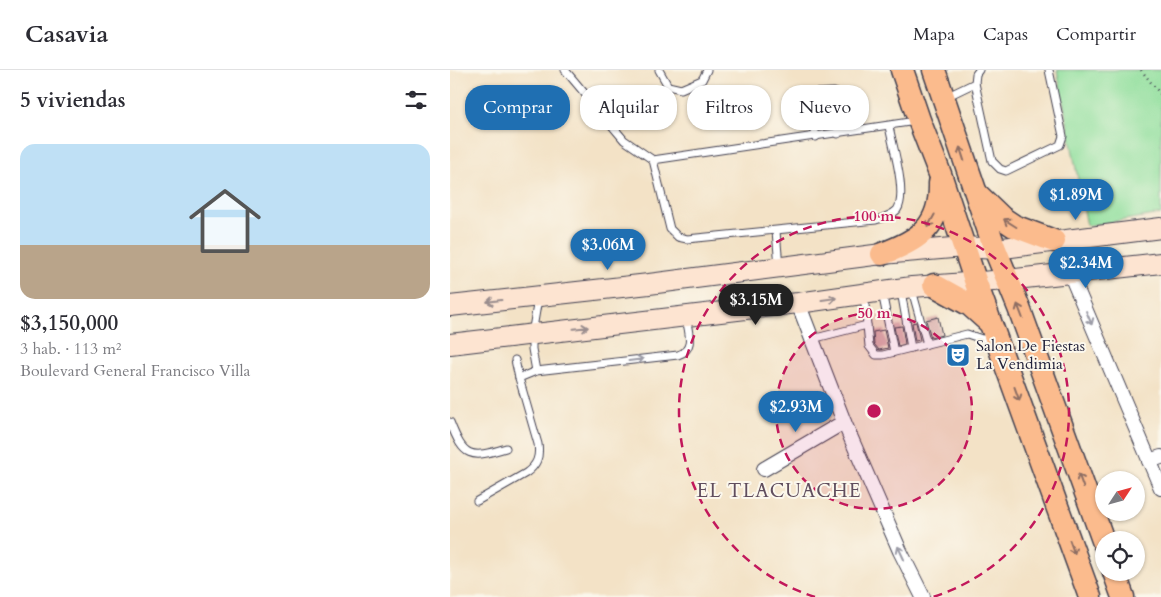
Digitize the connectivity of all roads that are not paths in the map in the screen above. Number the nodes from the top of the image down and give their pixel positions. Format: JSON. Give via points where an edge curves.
{"nodes":[{"id":1,"x":565,"y":70,"type":"edge"},
{"id":2,"x":659,"y":70,"type":"edge"},
{"id":3,"x":707,"y":70,"type":"edge"},
{"id":4,"x":902,"y":70,"type":"edge"},
{"id":5,"x":934,"y":70,"type":"edge"},
{"id":6,"x":979,"y":70,"type":"edge"},
{"id":7,"x":1049,"y":70,"type":"edge"},
{"id":8,"x":975,"y":83,"type":"junction"},
{"id":9,"x":943,"y":98,"type":"junction"},
{"id":10,"x":919,"y":120,"type":"junction"},
{"id":11,"x":889,"y":126,"type":"junction"},
{"id":12,"x":838,"y":134,"type":"junction"},
{"id":13,"x":816,"y":137,"type":"junction"},
{"id":14,"x":653,"y":160,"type":"junction"},
{"id":15,"x":940,"y":174,"type":"junction"},
{"id":16,"x":974,"y":192,"type":"junction"},
{"id":17,"x":1161,"y":228,"type":"edge"},
{"id":18,"x":776,"y":231,"type":"junction"},
{"id":19,"x":1054,"y":241,"type":"junction"},
{"id":20,"x":964,"y":247,"type":"junction"},
{"id":21,"x":995,"y":249,"type":"junction"},
{"id":22,"x":882,"y":254,"type":"junction"},
{"id":23,"x":1161,"y":263,"type":"edge"},
{"id":24,"x":779,"y":266,"type":"junction"},
{"id":25,"x":1070,"y":273,"type":"junction"},
{"id":26,"x":1008,"y":280,"type":"junction"},
{"id":27,"x":976,"y":283,"type":"junction"},
{"id":28,"x":934,"y":285,"type":"junction"},
{"id":29,"x":889,"y":290,"type":"junction"},
{"id":30,"x":539,"y":296,"type":"junction"},
{"id":31,"x":798,"y":303,"type":"junction"},
{"id":32,"x":450,"y":306,"type":"edge"},
{"id":33,"x":686,"y":317,"type":"junction"},
{"id":34,"x":866,"y":325,"type":"junction"},
{"id":35,"x":995,"y":332,"type":"junction"},
{"id":36,"x":532,"y":334,"type":"junction"},
{"id":37,"x":812,"y":340,"type":"junction"},
{"id":38,"x":450,"y":344,"type":"edge"},
{"id":39,"x":927,"y":344,"type":"junction"},
{"id":40,"x":911,"y":348,"type":"junction"},
{"id":41,"x":894,"y":352,"type":"junction"},
{"id":42,"x":515,"y":360,"type":"dead end"},
{"id":43,"x":536,"y":371,"type":"junction"},
{"id":44,"x":519,"y":378,"type":"junction"},
{"id":45,"x":450,"y":422,"type":"edge"},
{"id":46,"x":844,"y":422,"type":"junction"},
{"id":47,"x":506,"y":448,"type":"dead end"},
{"id":48,"x":1155,"y":459,"type":"edge"},
{"id":49,"x":764,"y":469,"type":"dead end"},
{"id":50,"x":1161,"y":488,"type":"edge"},
{"id":51,"x":477,"y":501,"type":"dead end"},
{"id":52,"x":1100,"y":531,"type":"edge"},
{"id":53,"x":1117,"y":581,"type":"edge"},
{"id":54,"x":923,"y":597,"type":"edge"},
{"id":55,"x":1090,"y":597,"type":"edge"},
{"id":56,"x":1123,"y":597,"type":"edge"}],
"edges":[{"from":1,"to":14,"type":"lane","via":[[624,140]]},
{"from":2,"to":3,"type":"lane","via":[[668,86],[681,89],[702,80]]},
{"from":4,"to":10,"type":"main road"},
{"from":5,"to":9,"type":"main road"},
{"from":6,"to":8,"type":"lane"},
{"from":7,"to":8,"type":"lane","via":[[1063,136],[1060,145],[1006,171],[992,161]]},
{"from":8,"to":9,"type":"lane"},
{"from":16,"to":9,"type":"main road","one_way":true},
{"from":10,"to":11,"type":"lane"},
{"from":10,"to":15,"type":"main road"},
{"from":11,"to":12,"type":"lane"},
{"from":11,"to":18,"type":"lane","via":[[900,185],[897,209],[876,220]]},
{"from":12,"to":13,"type":"lane"},
{"from":12,"to":13,"type":"lane","via":[[837,93],[812,93],[809,99]]},
{"from":13,"to":14,"type":"lane"},
{"from":14,"to":18,"type":"lane","via":[[670,228],[678,237],[698,239]]},
{"from":15,"to":20,"type":"main road"},
{"from":15,"to":22,"type":"main road","one_way":true,"via":[[938,206],[929,226],[916,239]]},
{"from":19,"to":16,"type":"main road","one_way":true,"via":[[1014,226]]},
{"from":16,"to":21,"type":"main road"},
{"from":17,"to":19,"type":"main road"},
{"from":18,"to":24,"type":"lane"},
{"from":19,"to":21,"type":"main road"},
{"from":20,"to":21,"type":"main road"},
{"from":20,"to":22,"type":"main road"},
{"from":20,"to":27,"type":"main road"},
{"from":21,"to":26,"type":"main road"},
{"from":22,"to":24,"type":"main road"},
{"from":23,"to":25,"type":"main road"},
{"from":24,"to":30,"type":"main road"},
{"from":25,"to":26,"type":"main road"},
{"from":25,"to":48,"type":"street","one_way":true},
{"from":26,"to":27,"type":"main road"},
{"from":52,"to":26,"type":"main road","one_way":true},
{"from":27,"to":28,"type":"main road"},
{"from":27,"to":35,"type":"main road"},
{"from":28,"to":29,"type":"main road"},
{"from":28,"to":35,"type":"main road","via":[[970,305]]},
{"from":31,"to":29,"type":"main road","one_way":true},
{"from":29,"to":34,"type":"lane"},
{"from":29,"to":39,"type":"lane"},
{"from":29,"to":40,"type":"lane"},
{"from":29,"to":41,"type":"lane"},
{"from":30,"to":32,"type":"main road","one_way":true},
{"from":30,"to":36,"type":"lane"},
{"from":31,"to":33,"type":"main road"},
{"from":31,"to":37,"type":"street"},
{"from":36,"to":33,"type":"main road","one_way":true},
{"from":43,"to":33,"type":"lane","one_way":true,"via":[[685,353],[689,347]]},
{"from":34,"to":37,"type":"lane"},
{"from":34,"to":41,"type":"lane","via":[[869,346],[876,355]]},
{"from":35,"to":39,"type":"lane","via":[[982,339],[967,334]]},
{"from":35,"to":55,"type":"main road","one_way":true},
{"from":36,"to":38,"type":"main road"},
{"from":36,"to":43,"type":"lane"},
{"from":37,"to":46,"type":"street"},
{"from":39,"to":40,"type":"lane"},
{"from":40,"to":41,"type":"lane"},
{"from":42,"to":44,"type":"lane"},
{"from":43,"to":44,"type":"lane"},
{"from":44,"to":51,"type":"lane","via":[[538,444],[538,460],[526,473]]},
{"from":45,"to":47,"type":"lane","via":[[464,449],[472,454],[483,455]]},
{"from":46,"to":49,"type":"street"},
{"from":54,"to":46,"type":"street","one_way":true},
{"from":48,"to":50,"type":"street"},
{"from":53,"to":56,"type":"main road"}]}
